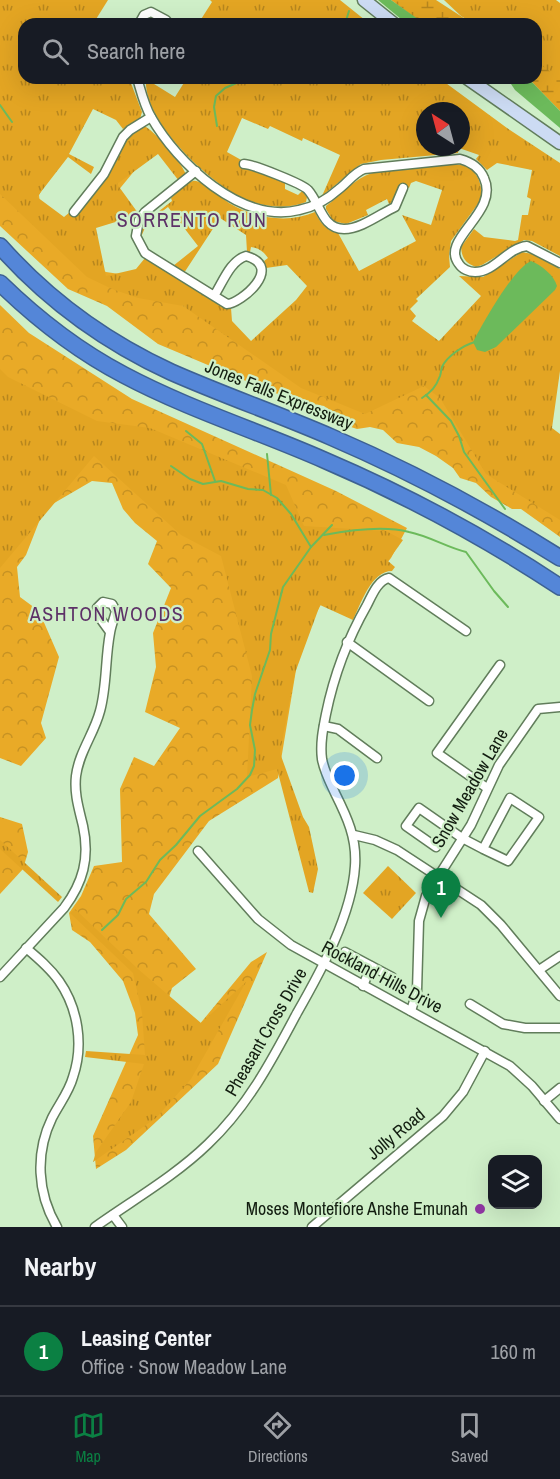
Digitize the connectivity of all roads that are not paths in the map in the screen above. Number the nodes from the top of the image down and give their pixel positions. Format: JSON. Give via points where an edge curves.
{"nodes":[{"id":1,"x":364,"y":0,"type":"edge"},
{"id":2,"x":142,"y":18,"type":"edge"},
{"id":3,"x":162,"y":18,"type":"edge"},
{"id":4,"x":386,"y":18,"type":"edge"},
{"id":5,"x":139,"y":84,"type":"edge"},
{"id":6,"x":476,"y":84,"type":"edge"},
{"id":7,"x":151,"y":117,"type":"junction"},
{"id":8,"x":560,"y":143,"type":"edge"},
{"id":9,"x":244,"y":164,"type":"dead end"},
{"id":10,"x":196,"y":171,"type":"junction"},
{"id":11,"x":404,"y":188,"type":"dead end"},
{"id":12,"x":317,"y":204,"type":"junction"},
{"id":13,"x":74,"y":212,"type":"dead end"},
{"id":14,"x":0,"y":246,"type":"edge"},
{"id":15,"x":560,"y":263,"type":"edge"},
{"id":16,"x":0,"y":283,"type":"edge"},
{"id":17,"x":214,"y":296,"type":"junction"},
{"id":18,"x":560,"y":558,"type":"edge"},
{"id":19,"x":560,"y":587,"type":"edge"},
{"id":20,"x":466,"y":631,"type":"dead end"},
{"id":21,"x":110,"y":632,"type":"dead end"},
{"id":22,"x":347,"y":642,"type":"junction"},
{"id":23,"x":500,"y":665,"type":"dead end"},
{"id":24,"x":429,"y":701,"type":"dead end"},
{"id":25,"x":560,"y":707,"type":"edge"},
{"id":26,"x":324,"y":726,"type":"junction"},
{"id":27,"x":377,"y":758,"type":"dead end"},
{"id":28,"x":487,"y":788,"type":"junction"},
{"id":29,"x":448,"y":829,"type":"junction"},
{"id":30,"x":354,"y":835,"type":"junction"},
{"id":31,"x":462,"y":838,"type":"junction"},
{"id":32,"x":483,"y":849,"type":"junction"},
{"id":33,"x":198,"y":851,"type":"dead end"},
{"id":34,"x":437,"y":876,"type":"junction"},
{"id":35,"x":26,"y":948,"type":"junction"},
{"id":36,"x":345,"y":952,"type":"dead end"},
{"id":37,"x":560,"y":956,"type":"edge"},
{"id":38,"x":324,"y":964,"type":"junction"},
{"id":39,"x":371,"y":966,"type":"junction"},
{"id":40,"x":539,"y":970,"type":"junction"},
{"id":41,"x":0,"y":977,"type":"edge"},
{"id":42,"x":392,"y":977,"type":"dead end"},
{"id":43,"x":363,"y":986,"type":"junction"},
{"id":44,"x":560,"y":996,"type":"edge"},
{"id":45,"x":470,"y":1004,"type":"dead end"},
{"id":46,"x":411,"y":1011,"type":"junction"},
{"id":47,"x":560,"y":1028,"type":"edge"},
{"id":48,"x":485,"y":1051,"type":"junction"},
{"id":49,"x":560,"y":1088,"type":"edge"},
{"id":50,"x":544,"y":1101,"type":"junction"},
{"id":51,"x":560,"y":1119,"type":"edge"},
{"id":52,"x":113,"y":1215,"type":"junction"},
{"id":53,"x":57,"y":1227,"type":"edge"},
{"id":54,"x":95,"y":1227,"type":"edge"},
{"id":55,"x":122,"y":1227,"type":"edge"},
{"id":56,"x":312,"y":1227,"type":"edge"}],
"edges":[{"from":1,"to":4,"type":"main road"},
{"from":2,"to":3,"type":"street","via":[[151,12]]},
{"from":5,"to":7,"type":"street"},
{"from":6,"to":8,"type":"main road"},
{"from":7,"to":10,"type":"street"},
{"from":7,"to":13,"type":"street","via":[[123,137],[104,174]]},
{"from":9,"to":12,"type":"street","via":[[303,185]]},
{"from":10,"to":12,"type":"street","via":[[224,194],[259,209],[283,212]]},
{"from":10,"to":17,"type":"street","via":[[146,212],[139,220],[136,236],[144,253]]},
{"from":11,"to":12,"type":"street","via":[[395,207],[346,229],[329,224]]},
{"from":12,"to":15,"type":"street","via":[[364,169],[460,159],[482,173],[487,193],[484,207],[455,247],[459,264],[470,272],[484,271],[514,250],[527,246]]},
{"from":14,"to":18,"type":"highway","name":"Jones Falls Expressway","via":[[36,284],[66,308],[135,354],[398,468],[487,514]]},
{"from":16,"to":19,"type":"highway","via":[[50,328],[123,375],[367,479],[472,533]]},
{"from":17,"to":17,"type":"street","via":[[227,304],[235,302],[260,279],[259,261],[240,258]]},
{"from":20,"to":22,"type":"street","via":[[386,578],[372,594]]},
{"from":21,"to":35,"type":"street","via":[[100,712],[76,775],[77,802],[86,840],[83,876],[64,908]]},
{"from":22,"to":24,"type":"street"},
{"from":22,"to":26,"type":"street","via":[[335,674]]},
{"from":23,"to":28,"type":"street","via":[[437,753]]},
{"from":25,"to":28,"type":"street","name":"Snow Meadow Lane","via":[[538,709]]},
{"from":26,"to":27,"type":"street","via":[[338,729]]},
{"from":26,"to":30,"type":"street","via":[[322,762]]},
{"from":28,"to":31,"type":"street","name":"Snow Meadow Lane"},
{"from":29,"to":29,"type":"street","via":[[418,808],[406,826],[436,847]]},
{"from":29,"to":31,"type":"street"},
{"from":30,"to":34,"type":"street","via":[[398,850]]},
{"from":30,"to":38,"type":"street","name":"Pheasant Cross Drive","via":[[352,884]]},
{"from":31,"to":32,"type":"street"},
{"from":31,"to":34,"type":"street","name":"Snow Meadow Lane"},
{"from":32,"to":32,"type":"street","via":[[510,798],[539,817],[508,861]]},
{"from":33,"to":38,"type":"street","name":"Rockland Hills Drive","via":[[258,919]]},
{"from":34,"to":40,"type":"street","via":[[481,905]]},
{"from":34,"to":46,"type":"street","name":"Snow Meadow Lane","via":[[419,921],[417,992]]},
{"from":35,"to":41,"type":"street"},
{"from":35,"to":53,"type":"street","via":[[66,992],[78,1032],[74,1076],[50,1124],[40,1160],[46,1206]]},
{"from":36,"to":39,"type":"street"},
{"from":37,"to":40,"type":"street"},
{"from":38,"to":43,"type":"street","name":"Rockland Hills Drive"},
{"from":38,"to":52,"type":"street","name":"Pheasant Cross Drive","via":[[267,1069],[232,1118],[192,1158]]},
{"from":39,"to":42,"type":"street"},
{"from":39,"to":43,"type":"street"},
{"from":40,"to":44,"type":"street"},
{"from":43,"to":46,"type":"street","name":"Rockland Hills Drive"},
{"from":45,"to":47,"type":"street","via":[[503,1024]]},
{"from":46,"to":48,"type":"street","name":"Rockland Hills Drive"},
{"from":48,"to":50,"type":"street","name":"Rockland Hills Drive","via":[[521,1075]]},
{"from":48,"to":56,"type":"street","name":"Jolly Road","via":[[463,1092],[443,1116]]},
{"from":49,"to":50,"type":"street"},
{"from":50,"to":51,"type":"street","name":"Rockland Hills Drive"},
{"from":52,"to":54,"type":"street","name":"Pheasant Cross Drive"},
{"from":52,"to":55,"type":"street"}]}
